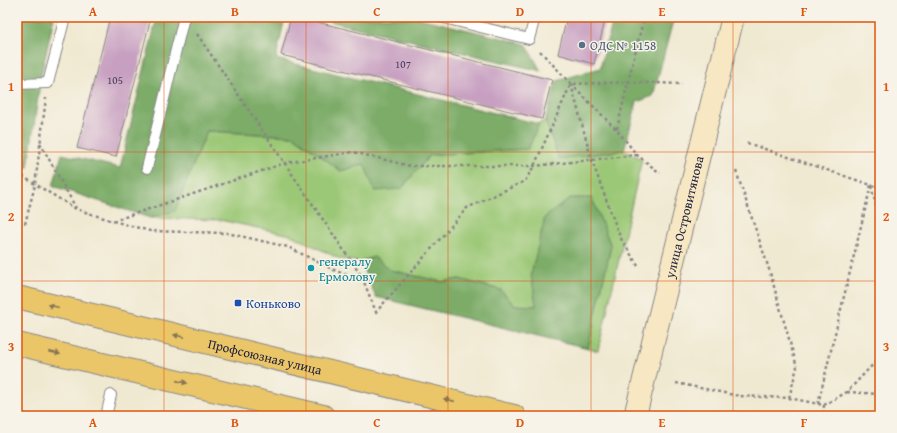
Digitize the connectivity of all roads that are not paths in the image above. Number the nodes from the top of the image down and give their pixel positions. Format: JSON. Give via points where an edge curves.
{"nodes":[{"id":1,"x":65,"y":17,"type":"edge"},
{"id":2,"x":184,"y":17,"type":"edge"},
{"id":3,"x":440,"y":17,"type":"edge"},
{"id":4,"x":535,"y":17,"type":"edge"},
{"id":5,"x":733,"y":17,"type":"edge"},
{"id":6,"x":17,"y":84,"type":"edge"},
{"id":7,"x":147,"y":168,"type":"dead end"},
{"id":8,"x":17,"y":297,"type":"edge"},
{"id":9,"x":17,"y":344,"type":"edge"},
{"id":10,"x":111,"y":395,"type":"dead end"},
{"id":11,"x":106,"y":416,"type":"edge"},
{"id":12,"x":323,"y":416,"type":"edge"},
{"id":13,"x":514,"y":416,"type":"edge"},
{"id":14,"x":635,"y":416,"type":"edge"}],
"edges":[{"from":1,"to":6,"type":"lane","via":[[48,83]]},
{"from":2,"to":7,"type":"lane"},
{"from":3,"to":4,"type":"lane","via":[[529,39]]},
{"from":5,"to":14,"type":"main road","name":"улица Островитянова"},
{"from":13,"to":8,"type":"main road","name":"Профсоюзная улица","one_way":true},
{"from":9,"to":12,"type":"main road","one_way":true},
{"from":10,"to":11,"type":"lane"}]}
